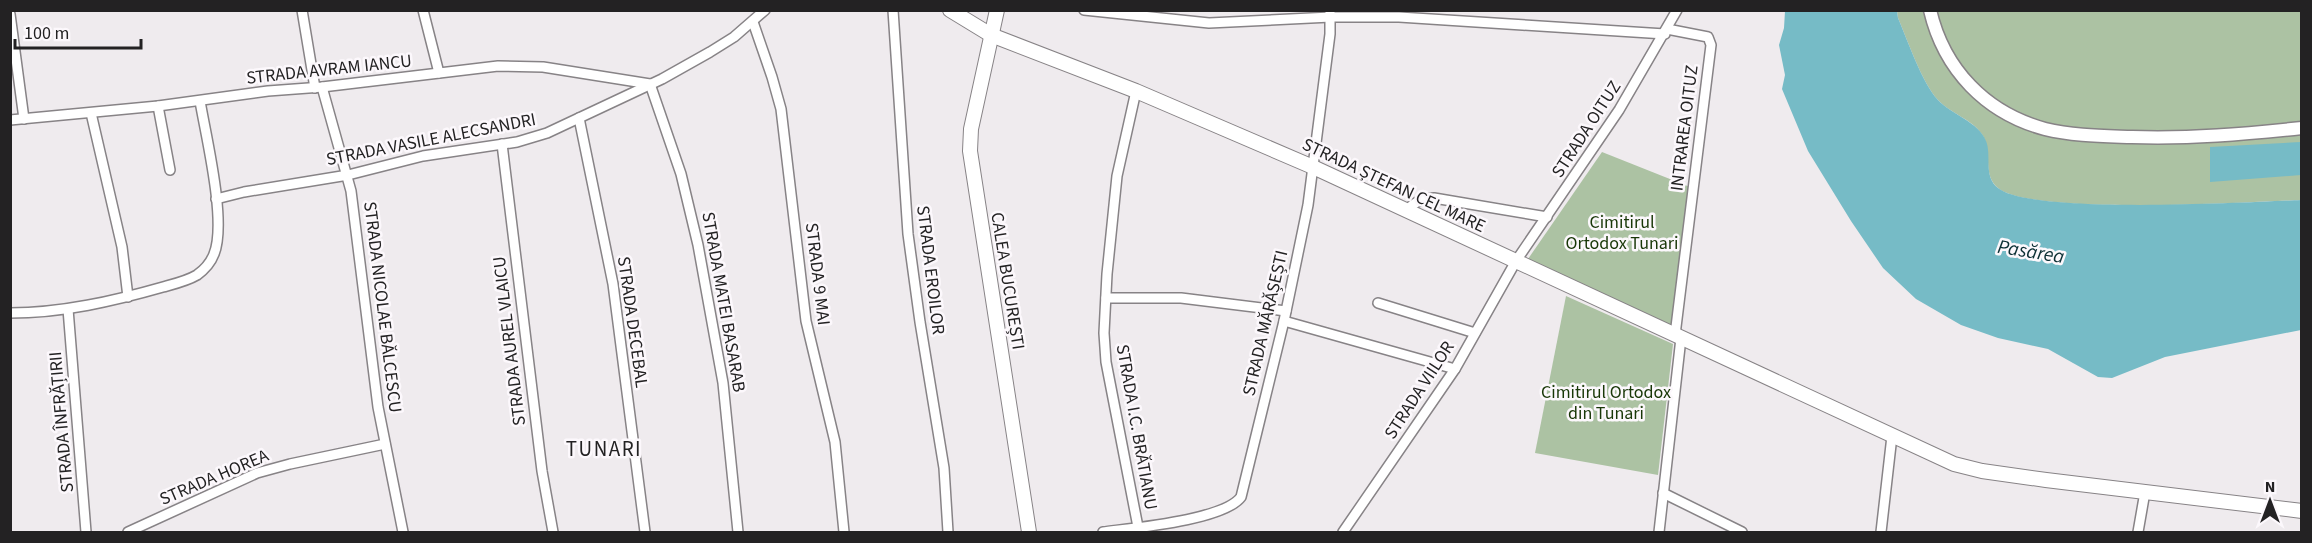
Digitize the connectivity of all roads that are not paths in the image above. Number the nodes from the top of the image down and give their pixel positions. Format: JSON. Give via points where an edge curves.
{"nodes":[{"id":1,"x":302,"y":10,"type":"edge"},
{"id":2,"x":423,"y":10,"type":"edge"},
{"id":3,"x":765,"y":10,"type":"edge"},
{"id":4,"x":893,"y":10,"type":"edge"},
{"id":5,"x":950,"y":10,"type":"edge"},
{"id":6,"x":997,"y":10,"type":"edge"},
{"id":7,"x":1084,"y":10,"type":"edge"},
{"id":8,"x":1677,"y":10,"type":"edge"},
{"id":9,"x":1930,"y":10,"type":"edge"},
{"id":10,"x":10,"y":14,"type":"edge"},
{"id":11,"x":1331,"y":14,"type":"edge"},
{"id":12,"x":753,"y":22,"type":"junction"},
{"id":13,"x":1666,"y":32,"type":"junction"},
{"id":14,"x":991,"y":35,"type":"junction"},
{"id":15,"x":439,"y":73,"type":"junction"},
{"id":16,"x":650,"y":84,"type":"junction"},
{"id":17,"x":318,"y":87,"type":"junction"},
{"id":18,"x":1136,"y":91,"type":"junction"},
{"id":19,"x":200,"y":101,"type":"junction"},
{"id":20,"x":158,"y":106,"type":"junction"},
{"id":21,"x":91,"y":113,"type":"junction"},
{"id":22,"x":579,"y":118,"type":"junction"},
{"id":23,"x":24,"y":119,"type":"junction"},
{"id":24,"x":10,"y":120,"type":"edge"},
{"id":25,"x":2301,"y":128,"type":"edge"},
{"id":26,"x":502,"y":144,"type":"junction"},
{"id":27,"x":1312,"y":167,"type":"junction"},
{"id":28,"x":170,"y":170,"type":"dead end"},
{"id":29,"x":348,"y":175,"type":"junction"},
{"id":30,"x":216,"y":199,"type":"junction"},
{"id":31,"x":1407,"y":210,"type":"junction"},
{"id":32,"x":1547,"y":217,"type":"junction"},
{"id":33,"x":1516,"y":261,"type":"junction"},
{"id":34,"x":128,"y":297,"type":"junction"},
{"id":35,"x":1106,"y":298,"type":"junction"},
{"id":36,"x":1378,"y":303,"type":"dead end"},
{"id":37,"x":68,"y":309,"type":"junction"},
{"id":38,"x":1286,"y":311,"type":"junction"},
{"id":39,"x":10,"y":313,"type":"edge"},
{"id":40,"x":1284,"y":321,"type":"junction"},
{"id":41,"x":1475,"y":333,"type":"junction"},
{"id":42,"x":1678,"y":337,"type":"junction"},
{"id":43,"x":1455,"y":369,"type":"junction"},
{"id":44,"x":1892,"y":436,"type":"junction"},
{"id":45,"x":385,"y":444,"type":"junction"},
{"id":46,"x":2145,"y":492,"type":"junction"},
{"id":47,"x":1663,"y":493,"type":"junction"},
{"id":48,"x":2301,"y":511,"type":"edge"},
{"id":49,"x":1138,"y":527,"type":"junction"},
{"id":50,"x":87,"y":532,"type":"edge"},
{"id":51,"x":128,"y":532,"type":"edge"},
{"id":52,"x":402,"y":532,"type":"edge"},
{"id":53,"x":553,"y":532,"type":"edge"},
{"id":54,"x":645,"y":532,"type":"edge"},
{"id":55,"x":738,"y":532,"type":"edge"},
{"id":56,"x":844,"y":532,"type":"edge"},
{"id":57,"x":948,"y":532,"type":"edge"},
{"id":58,"x":1029,"y":532,"type":"edge"},
{"id":59,"x":1103,"y":532,"type":"edge"},
{"id":60,"x":1343,"y":532,"type":"edge"},
{"id":61,"x":1659,"y":532,"type":"edge"},
{"id":62,"x":1742,"y":532,"type":"edge"},
{"id":63,"x":1881,"y":532,"type":"edge"},
{"id":64,"x":2138,"y":532,"type":"edge"}],
"edges":[{"from":1,"to":17,"type":"street","name":"STRADA NICOLAE BĂLCESCU"},
{"from":2,"to":15,"type":"street"},
{"from":3,"to":12,"type":"street","name":"STRADA VASILE ALECSANDRI"},
{"from":4,"to":57,"type":"street","name":"STRADA EROILOR","via":[[908,234],[944,468]]},
{"from":5,"to":14,"type":"main road","name":"STRADA ȘTEFAN CEL MARE"},
{"from":6,"to":14,"type":"main road","name":"CALEA BUCUREȘTI"},
{"from":7,"to":11,"type":"street","via":[[1209,23]]},
{"from":8,"to":13,"type":"street","name":"STRADA OITUZ"},
{"from":9,"to":25,"type":"street","via":[[1935,29],[1962,79],[1996,108],[2046,129],[2169,138]]},
{"from":10,"to":23,"type":"street"},
{"from":11,"to":13,"type":"street"},
{"from":11,"to":27,"type":"street","name":"STRADA MĂRĂȘEȘTI"},
{"from":12,"to":16,"type":"street","name":"STRADA VASILE ALECSANDRI","via":[[710,52]]},
{"from":12,"to":56,"type":"street","name":"STRADA 9 MAI","via":[[781,109],[806,321],[834,433]]},
{"from":13,"to":32,"type":"street","name":"STRADA OITUZ"},
{"from":13,"to":42,"type":"street","name":"INTRAREA OITUZ","via":[[1707,37],[1711,45]]},
{"from":14,"to":18,"type":"main road","name":"STRADA ȘTEFAN CEL MARE"},
{"from":14,"to":58,"type":"main road","name":"CALEA BUCUREȘTI","via":[[970,151]]},
{"from":15,"to":16,"type":"street","name":"STRADA AVRAM IANCU","via":[[512,65]]},
{"from":15,"to":17,"type":"street","name":"STRADA AVRAM IANCU"},
{"from":16,"to":22,"type":"street","name":"STRADA VASILE ALECSANDRI"},
{"from":16,"to":55,"type":"street","name":"STRADA MATEI BASARAB","via":[[681,174],[698,244],[723,383]]},
{"from":17,"to":19,"type":"street","name":"STRADA AVRAM IANCU"},
{"from":17,"to":29,"type":"street","name":"STRADA NICOLAE BĂLCESCU"},
{"from":18,"to":27,"type":"main road","name":"STRADA ȘTEFAN CEL MARE"},
{"from":18,"to":35,"type":"street","name":"STRADA I.C. BRĂTIANU","via":[[1117,176]]},
{"from":19,"to":20,"type":"street","name":"STRADA AVRAM IANCU"},
{"from":19,"to":30,"type":"street"},
{"from":20,"to":21,"type":"street","name":"STRADA AVRAM IANCU"},
{"from":20,"to":28,"type":"street"},
{"from":21,"to":23,"type":"street","name":"STRADA AVRAM IANCU"},
{"from":21,"to":34,"type":"street","via":[[122,247]]},
{"from":22,"to":26,"type":"street","name":"STRADA VASILE ALECSANDRI","via":[[547,133]]},
{"from":22,"to":54,"type":"street","name":"STRADA DECEBAL","via":[[613,284]]},
{"from":23,"to":24,"type":"street","name":"STRADA AVRAM IANCU"},
{"from":26,"to":29,"type":"street","name":"STRADA VASILE ALECSANDRI","via":[[423,156]]},
{"from":26,"to":53,"type":"street","name":"STRADA AUREL VLAICU"},
{"from":27,"to":31,"type":"main road","name":"STRADA ȘTEFAN CEL MARE"},
{"from":27,"to":38,"type":"street","name":"STRADA MĂRĂȘEȘTI"},
{"from":29,"to":30,"type":"street","name":"STRADA VASILE ALECSANDRI"},
{"from":29,"to":45,"type":"street","name":"STRADA NICOLAE BĂLCESCU"},
{"from":30,"to":34,"type":"street","via":[[217,238],[207,267],[196,276]]},
{"from":31,"to":32,"type":"street","via":[[1414,202],[1434,198]]},
{"from":31,"to":33,"type":"main road","name":"STRADA ȘTEFAN CEL MARE"},
{"from":32,"to":33,"type":"street","name":"STRADA OITUZ"},
{"from":33,"to":41,"type":"street","name":"STRADA VIILOR"},
{"from":33,"to":42,"type":"main road","name":"STRADA ȘTEFAN CEL MARE"},
{"from":34,"to":37,"type":"street"},
{"from":35,"to":38,"type":"street","via":[[1181,298]]},
{"from":35,"to":49,"type":"street","name":"STRADA I.C. BRĂTIANU","via":[[1106,362]]},
{"from":36,"to":41,"type":"street"},
{"from":37,"to":39,"type":"street"},
{"from":37,"to":50,"type":"street","name":"STRADA ÎNFRĂȚIRII"},
{"from":38,"to":40,"type":"street","name":"STRADA MĂRĂȘEȘTI"},
{"from":40,"to":43,"type":"street"},
{"from":40,"to":49,"type":"street","name":"STRADA MĂRĂȘEȘTI","via":[[1241,497],[1232,506],[1206,516]]},
{"from":41,"to":43,"type":"street","name":"STRADA VIILOR"},
{"from":42,"to":44,"type":"main road","name":"STRADA ȘTEFAN CEL MARE"},
{"from":42,"to":47,"type":"street"},
{"from":43,"to":60,"type":"street","name":"STRADA VIILOR"},
{"from":44,"to":46,"type":"main road","name":"STRADA ȘTEFAN CEL MARE","via":[[1969,469]]},
{"from":44,"to":63,"type":"street"},
{"from":45,"to":51,"type":"street","name":"STRADA HOREA","via":[[257,473]]},
{"from":45,"to":52,"type":"street","name":"STRADA NICOLAE BĂLCESCU"},
{"from":46,"to":48,"type":"main road","name":"STRADA ȘTEFAN CEL MARE"},
{"from":46,"to":64,"type":"street"},
{"from":47,"to":61,"type":"street"},
{"from":47,"to":62,"type":"street"},
{"from":49,"to":59,"type":"street","name":"STRADA MĂRĂȘEȘTI"}]}
